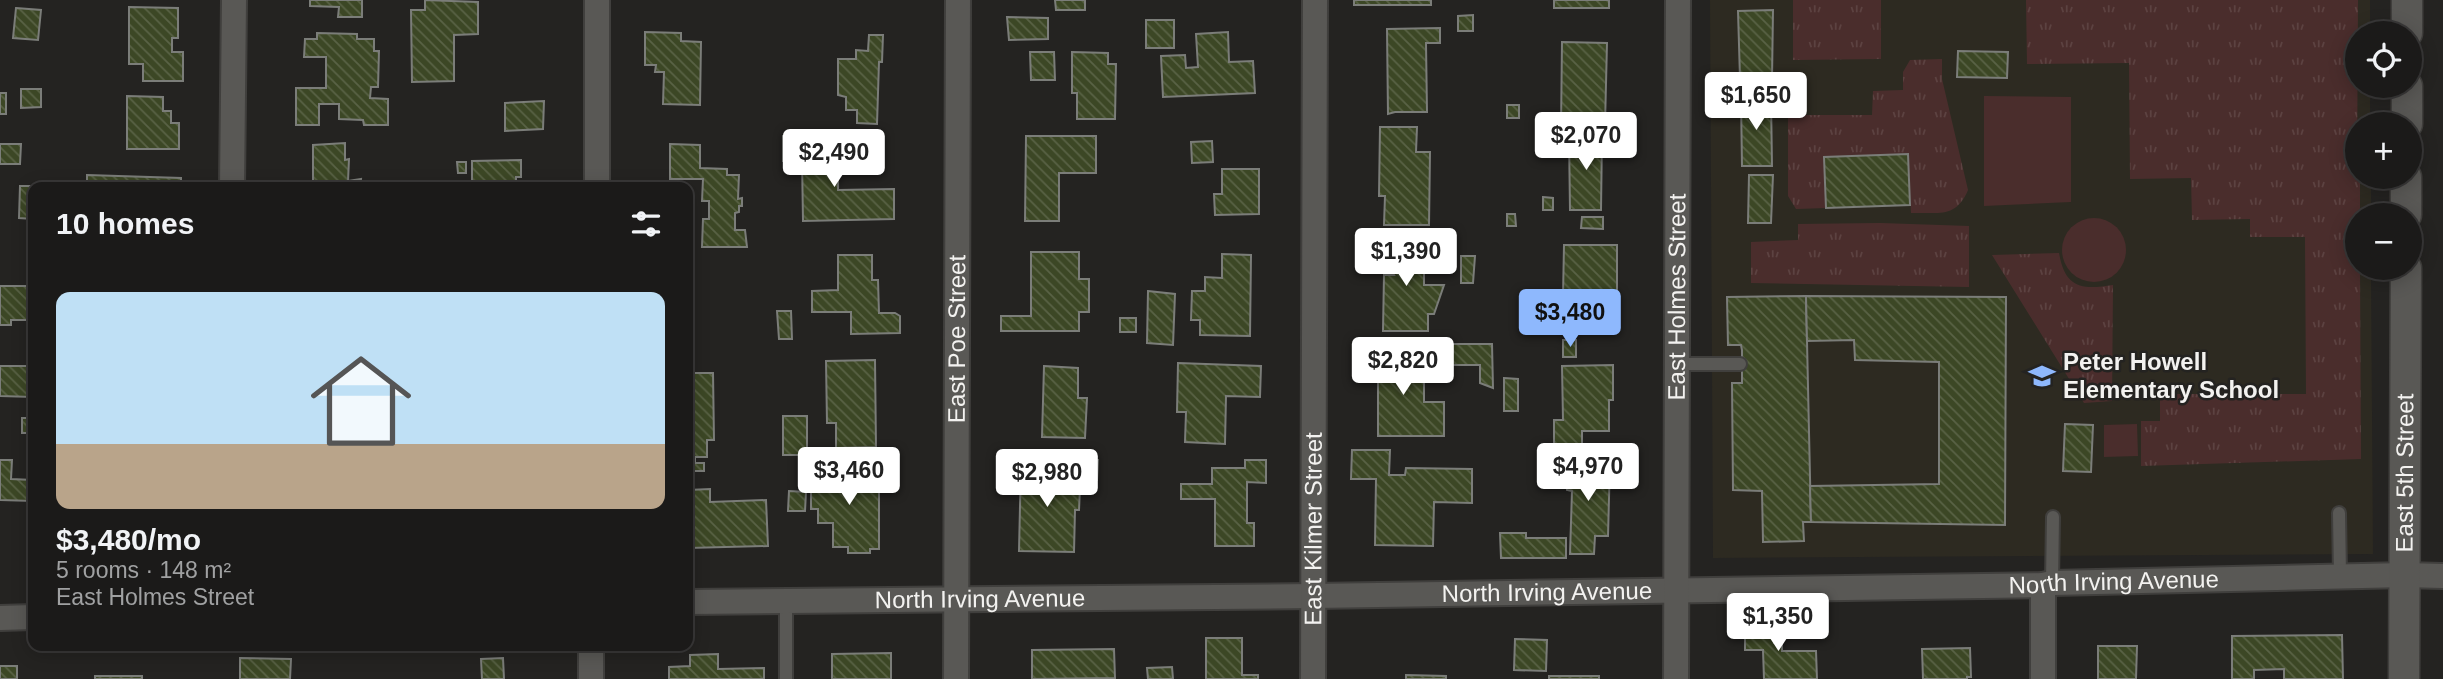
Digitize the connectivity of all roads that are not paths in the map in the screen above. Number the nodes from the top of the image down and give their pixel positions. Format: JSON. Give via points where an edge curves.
{"nodes":[{"id":1,"x":234,"y":0,"type":"edge"},
{"id":2,"x":597,"y":0,"type":"edge"},
{"id":3,"x":958,"y":0,"type":"edge"},
{"id":4,"x":1315,"y":0,"type":"edge"},
{"id":5,"x":1678,"y":0,"type":"edge"},
{"id":6,"x":2407,"y":0,"type":"edge"},
{"id":7,"x":2407,"y":21,"type":"edge"},
{"id":8,"x":232,"y":182,"type":"edge"},
{"id":9,"x":597,"y":182,"type":"edge"},
{"id":10,"x":2406,"y":280,"type":"edge"},
{"id":11,"x":1677,"y":364,"type":"junction"},
{"id":12,"x":1740,"y":364,"type":"dead end"},
{"id":13,"x":2339,"y":513,"type":"dead end"},
{"id":14,"x":2053,"y":517,"type":"dead end"},
{"id":15,"x":2405,"y":575,"type":"junction"},
{"id":16,"x":2340,"y":576,"type":"junction"},
{"id":17,"x":2443,"y":576,"type":"edge"},
{"id":18,"x":2048,"y":584,"type":"junction"},
{"id":19,"x":1677,"y":591,"type":"junction"},
{"id":20,"x":1313,"y":596,"type":"junction"},
{"id":21,"x":957,"y":599,"type":"junction"},
{"id":22,"x":786,"y":601,"type":"junction"},
{"id":23,"x":693,"y":602,"type":"edge"},
{"id":24,"x":28,"y":617,"type":"edge"},
{"id":25,"x":0,"y":618,"type":"edge"},
{"id":26,"x":591,"y":651,"type":"edge"},
{"id":27,"x":591,"y":679,"type":"edge"},
{"id":28,"x":786,"y":679,"type":"edge"},
{"id":29,"x":956,"y":679,"type":"edge"},
{"id":30,"x":1313,"y":679,"type":"edge"},
{"id":31,"x":1676,"y":679,"type":"edge"},
{"id":32,"x":2043,"y":679,"type":"edge"},
{"id":33,"x":2404,"y":679,"type":"edge"}],
"edges":[{"from":1,"to":8,"type":"street"},
{"from":2,"to":9,"type":"street"},
{"from":3,"to":21,"type":"street","name":"East Poe Street"},
{"from":4,"to":20,"type":"street","name":"East Kilmer Street"},
{"from":5,"to":11,"type":"street","name":"East Holmes Street"},
{"from":6,"to":7,"type":"street"},
{"from":10,"to":15,"type":"street","name":"East 5th Street"},
{"from":11,"to":12,"type":"lane"},
{"from":11,"to":19,"type":"street","name":"East Holmes Street"},
{"from":13,"to":16,"type":"lane"},
{"from":14,"to":18,"type":"lane"},
{"from":15,"to":16,"type":"street","name":"North Irving Avenue"},
{"from":15,"to":17,"type":"street","name":"North Irving Avenue"},
{"from":15,"to":33,"type":"street","name":"East 5th Street"},
{"from":16,"to":18,"type":"street","name":"North Irving Avenue"},
{"from":18,"to":19,"type":"street","name":"North Irving Avenue"},
{"from":18,"to":32,"type":"street"},
{"from":19,"to":20,"type":"street","name":"North Irving Avenue"},
{"from":19,"to":31,"type":"street","name":"East Holmes Street"},
{"from":20,"to":21,"type":"street","name":"North Irving Avenue"},
{"from":20,"to":30,"type":"street","name":"East Kilmer Street"},
{"from":21,"to":22,"type":"street","name":"North Irving Avenue"},
{"from":21,"to":29,"type":"street","name":"East Poe Street"},
{"from":22,"to":23,"type":"street","name":"North Irving Avenue"},
{"from":22,"to":28,"type":"lane"},
{"from":24,"to":25,"type":"street"},
{"from":26,"to":27,"type":"street"}]}
